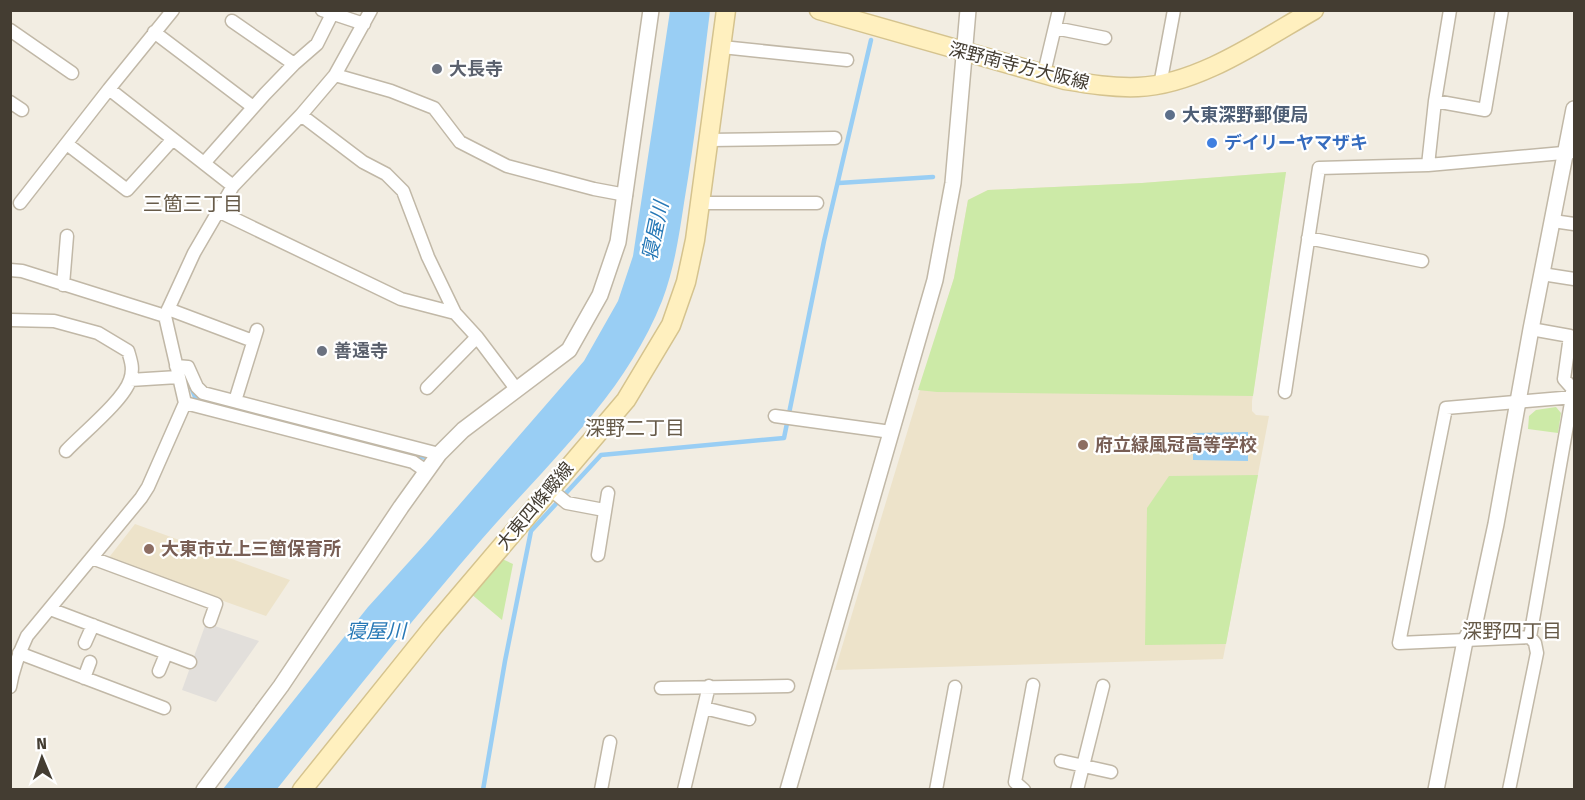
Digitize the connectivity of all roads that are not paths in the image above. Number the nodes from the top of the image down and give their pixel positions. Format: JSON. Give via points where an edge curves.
{"nodes":[{"id":1,"x":173,"y":10,"type":"edge"},
{"id":2,"x":371,"y":10,"type":"edge"},
{"id":3,"x":651,"y":10,"type":"edge"},
{"id":4,"x":726,"y":10,"type":"edge"},
{"id":5,"x":819,"y":10,"type":"edge"},
{"id":6,"x":968,"y":10,"type":"edge"},
{"id":7,"x":1059,"y":10,"type":"edge"},
{"id":8,"x":1174,"y":10,"type":"edge"},
{"id":9,"x":1314,"y":10,"type":"edge"},
{"id":10,"x":1450,"y":10,"type":"edge"},
{"id":11,"x":1503,"y":10,"type":"edge"},
{"id":12,"x":329,"y":11,"type":"edge"},
{"id":13,"x":232,"y":21,"type":"dead end"},
{"id":14,"x":364,"y":24,"type":"junction"},
{"id":15,"x":1055,"y":28,"type":"junction"},
{"id":16,"x":10,"y":30,"type":"edge"},
{"id":17,"x":153,"y":32,"type":"junction"},
{"id":18,"x":1105,"y":38,"type":"dead end"},
{"id":19,"x":722,"y":47,"type":"junction"},
{"id":20,"x":964,"y":52,"type":"junction"},
{"id":21,"x":848,"y":60,"type":"dead end"},
{"id":22,"x":294,"y":64,"type":"junction"},
{"id":23,"x":72,"y":73,"type":"dead end"},
{"id":24,"x":1044,"y":74,"type":"junction"},
{"id":25,"x":335,"y":75,"type":"junction"},
{"id":26,"x":1160,"y":85,"type":"junction"},
{"id":27,"x":109,"y":89,"type":"junction"},
{"id":28,"x":1435,"y":101,"type":"junction"},
{"id":29,"x":10,"y":102,"type":"edge"},
{"id":30,"x":253,"y":107,"type":"junction"},
{"id":31,"x":22,"y":110,"type":"dead end"},
{"id":32,"x":1575,"y":110,"type":"edge"},
{"id":33,"x":301,"y":115,"type":"junction"},
{"id":34,"x":1573,"y":126,"type":"edge"},
{"id":35,"x":835,"y":138,"type":"dead end"},
{"id":36,"x":173,"y":139,"type":"junction"},
{"id":37,"x":709,"y":140,"type":"junction"},
{"id":38,"x":67,"y":144,"type":"junction"},
{"id":39,"x":1571,"y":152,"type":"edge"},
{"id":40,"x":205,"y":162,"type":"junction"},
{"id":41,"x":1428,"y":165,"type":"junction"},
{"id":42,"x":233,"y":186,"type":"junction"},
{"id":43,"x":626,"y":195,"type":"junction"},
{"id":44,"x":817,"y":202,"type":"dead end"},
{"id":45,"x":20,"y":203,"type":"dead end"},
{"id":46,"x":700,"y":203,"type":"junction"},
{"id":47,"x":218,"y":211,"type":"junction"},
{"id":48,"x":1553,"y":221,"type":"junction"},
{"id":49,"x":1575,"y":224,"type":"edge"},
{"id":50,"x":67,"y":236,"type":"dead end"},
{"id":51,"x":1308,"y":238,"type":"junction"},
{"id":52,"x":1422,"y":261,"type":"dead end"},
{"id":53,"x":10,"y":270,"type":"edge"},
{"id":54,"x":1542,"y":273,"type":"junction"},
{"id":55,"x":1575,"y":279,"type":"edge"},
{"id":56,"x":63,"y":285,"type":"junction"},
{"id":57,"x":166,"y":312,"type":"junction"},
{"id":58,"x":455,"y":313,"type":"junction"},
{"id":59,"x":10,"y":320,"type":"edge"},
{"id":60,"x":1531,"y":329,"type":"junction"},
{"id":61,"x":1572,"y":336,"type":"edge"},
{"id":62,"x":477,"y":337,"type":"junction"},
{"id":63,"x":177,"y":372,"type":"junction"},
{"id":64,"x":130,"y":380,"type":"junction"},
{"id":65,"x":427,"y":388,"type":"dead end"},
{"id":66,"x":517,"y":390,"type":"junction"},
{"id":67,"x":1285,"y":392,"type":"dead end"},
{"id":68,"x":1573,"y":397,"type":"edge"},
{"id":69,"x":235,"y":401,"type":"junction"},
{"id":70,"x":1517,"y":401,"type":"junction"},
{"id":71,"x":185,"y":404,"type":"junction"},
{"id":72,"x":775,"y":416,"type":"dead end"},
{"id":73,"x":891,"y":432,"type":"junction"},
{"id":74,"x":66,"y":451,"type":"dead end"},
{"id":75,"x":439,"y":454,"type":"junction"},
{"id":76,"x":426,"y":471,"type":"junction"},
{"id":77,"x":550,"y":489,"type":"junction"},
{"id":78,"x":608,"y":493,"type":"dead end"},
{"id":79,"x":604,"y":510,"type":"junction"},
{"id":80,"x":598,"y":555,"type":"dead end"},
{"id":81,"x":92,"y":558,"type":"junction"},
{"id":82,"x":50,"y":609,"type":"junction"},
{"id":83,"x":210,"y":621,"type":"dead end"},
{"id":84,"x":93,"y":625,"type":"junction"},
{"id":85,"x":1530,"y":637,"type":"junction"},
{"id":86,"x":1465,"y":641,"type":"junction"},
{"id":87,"x":85,"y":643,"type":"dead end"},
{"id":88,"x":19,"y":653,"type":"junction"},
{"id":89,"x":166,"y":654,"type":"junction"},
{"id":90,"x":90,"y":662,"type":"dead end"},
{"id":91,"x":190,"y":662,"type":"dead end"},
{"id":92,"x":159,"y":671,"type":"dead end"},
{"id":93,"x":11,"y":673,"type":"edge"},
{"id":94,"x":84,"y":678,"type":"junction"},
{"id":95,"x":1033,"y":685,"type":"dead end"},
{"id":96,"x":709,"y":686,"type":"junction"},
{"id":97,"x":788,"y":686,"type":"dead end"},
{"id":98,"x":1103,"y":686,"type":"dead end"},
{"id":99,"x":10,"y":687,"type":"edge"},
{"id":100,"x":955,"y":687,"type":"dead end"},
{"id":101,"x":662,"y":688,"type":"dead end"},
{"id":102,"x":164,"y":708,"type":"dead end"},
{"id":103,"x":704,"y":708,"type":"junction"},
{"id":104,"x":749,"y":719,"type":"dead end"},
{"id":105,"x":610,"y":742,"type":"dead end"},
{"id":106,"x":1061,"y":761,"type":"dead end"},
{"id":107,"x":1084,"y":766,"type":"junction"},
{"id":108,"x":1111,"y":772,"type":"dead end"},
{"id":109,"x":204,"y":789,"type":"edge"},
{"id":110,"x":302,"y":789,"type":"edge"},
{"id":111,"x":601,"y":789,"type":"edge"},
{"id":112,"x":684,"y":789,"type":"edge"},
{"id":113,"x":788,"y":789,"type":"edge"},
{"id":114,"x":936,"y":789,"type":"edge"},
{"id":115,"x":1024,"y":789,"type":"edge"},
{"id":116,"x":1077,"y":789,"type":"edge"},
{"id":117,"x":1436,"y":789,"type":"edge"},
{"id":118,"x":1509,"y":789,"type":"edge"}],
"edges":[{"from":1,"to":17,"type":"street"},
{"from":2,"to":14,"type":"street"},
{"from":3,"to":43,"type":"street"},
{"from":4,"to":19,"type":"main road","name":"大東四條畷線"},
{"from":5,"to":20,"type":"main road","name":"深野南寺方大阪線"},
{"from":6,"to":20,"type":"street"},
{"from":7,"to":15,"type":"street"},
{"from":8,"to":26,"type":"street"},
{"from":9,"to":26,"type":"main road","name":"深野南寺方大阪線","via":[[1208,70]]},
{"from":10,"to":28,"type":"street"},
{"from":11,"to":28,"type":"street","via":[[1485,110]]},
{"from":12,"to":14,"type":"street"},
{"from":12,"to":22,"type":"street","via":[[317,44]]},
{"from":13,"to":22,"type":"street"},
{"from":14,"to":25,"type":"street"},
{"from":15,"to":18,"type":"street"},
{"from":15,"to":24,"type":"street"},
{"from":16,"to":23,"type":"street"},
{"from":17,"to":27,"type":"street"},
{"from":17,"to":30,"type":"street"},
{"from":19,"to":21,"type":"street"},
{"from":19,"to":37,"type":"main road","name":"大東四條畷線"},
{"from":20,"to":24,"type":"main road","name":"深野南寺方大阪線"},
{"from":20,"to":73,"type":"street","via":[[953,183],[945,229],[935,280]]},
{"from":22,"to":30,"type":"street"},
{"from":24,"to":26,"type":"main road","name":"深野南寺方大阪線","via":[[1099,86]]},
{"from":25,"to":33,"type":"street"},
{"from":25,"to":43,"type":"street","via":[[434,108],[460,142],[507,166]]},
{"from":27,"to":36,"type":"street"},
{"from":27,"to":38,"type":"street"},
{"from":28,"to":41,"type":"street"},
{"from":29,"to":31,"type":"street"},
{"from":30,"to":40,"type":"street"},
{"from":32,"to":34,"type":"street"},
{"from":33,"to":42,"type":"street"},
{"from":33,"to":58,"type":"street","via":[[403,190]]},
{"from":34,"to":39,"type":"street"},
{"from":35,"to":37,"type":"street"},
{"from":36,"to":38,"type":"street","via":[[127,190]]},
{"from":36,"to":40,"type":"street"},
{"from":37,"to":46,"type":"main road","name":"大東四條畷線"},
{"from":38,"to":45,"type":"street"},
{"from":39,"to":41,"type":"street"},
{"from":39,"to":48,"type":"street"},
{"from":40,"to":42,"type":"street"},
{"from":41,"to":51,"type":"street","via":[[1319,168]]},
{"from":42,"to":47,"type":"street"},
{"from":43,"to":66,"type":"street","via":[[613,259],[581,332],[570,350]]},
{"from":44,"to":46,"type":"street"},
{"from":46,"to":77,"type":"main road","name":"大東四條畷線","via":[[686,282],[671,325],[626,400]]},
{"from":47,"to":57,"type":"street"},
{"from":47,"to":58,"type":"street","via":[[401,299]]},
{"from":48,"to":49,"type":"street"},
{"from":48,"to":54,"type":"street"},
{"from":50,"to":56,"type":"street"},
{"from":51,"to":52,"type":"street"},
{"from":51,"to":67,"type":"street"},
{"from":53,"to":56,"type":"street"},
{"from":54,"to":55,"type":"street"},
{"from":54,"to":60,"type":"street"},
{"from":56,"to":57,"type":"street"},
{"from":57,"to":63,"type":"street"},
{"from":57,"to":69,"type":"street","via":[[255,335]]},
{"from":58,"to":62,"type":"street"},
{"from":59,"to":64,"type":"street","via":[[54,321],[98,333],[128,351],[133,367]]},
{"from":60,"to":61,"type":"street"},
{"from":60,"to":70,"type":"street"},
{"from":61,"to":68,"type":"street","via":[[1564,379],[1572,388]]},
{"from":62,"to":65,"type":"street"},
{"from":62,"to":66,"type":"street"},
{"from":63,"to":64,"type":"street"},
{"from":63,"to":69,"type":"street","via":[[188,367],[203,393]]},
{"from":63,"to":71,"type":"street"},
{"from":64,"to":74,"type":"street","via":[[123,393]]},
{"from":66,"to":75,"type":"street","via":[[463,430]]},
{"from":68,"to":70,"type":"street"},
{"from":68,"to":85,"type":"street"},
{"from":69,"to":75,"type":"street"},
{"from":70,"to":86,"type":"street","via":[[1475,622]]},
{"from":70,"to":86,"type":"street","via":[[1446,408],[1399,643]]},
{"from":71,"to":76,"type":"street","via":[[413,462]]},
{"from":71,"to":81,"type":"street","via":[[148,487]]},
{"from":72,"to":73,"type":"street"},
{"from":73,"to":113,"type":"street"},
{"from":75,"to":76,"type":"street"},
{"from":76,"to":109,"type":"street","via":[[281,686]]},
{"from":77,"to":79,"type":"street","via":[[567,503]]},
{"from":77,"to":110,"type":"main road","name":"大東四條畷線"},
{"from":78,"to":79,"type":"street"},
{"from":79,"to":80,"type":"street"},
{"from":81,"to":82,"type":"street"},
{"from":81,"to":83,"type":"street","via":[[216,604]]},
{"from":82,"to":84,"type":"street"},
{"from":82,"to":88,"type":"street","via":[[27,636]]},
{"from":84,"to":87,"type":"street"},
{"from":84,"to":89,"type":"street"},
{"from":85,"to":86,"type":"street"},
{"from":85,"to":118,"type":"street","via":[[1537,652]]},
{"from":86,"to":117,"type":"street"},
{"from":88,"to":93,"type":"street"},
{"from":88,"to":94,"type":"street"},
{"from":89,"to":91,"type":"street"},
{"from":89,"to":92,"type":"street"},
{"from":90,"to":94,"type":"street"},
{"from":93,"to":99,"type":"street"},
{"from":94,"to":102,"type":"street"},
{"from":95,"to":115,"type":"street","via":[[1015,782]]},
{"from":96,"to":97,"type":"street"},
{"from":96,"to":101,"type":"street"},
{"from":96,"to":103,"type":"street"},
{"from":98,"to":107,"type":"street"},
{"from":100,"to":114,"type":"street"},
{"from":103,"to":104,"type":"street"},
{"from":103,"to":112,"type":"street"},
{"from":105,"to":111,"type":"street"},
{"from":106,"to":107,"type":"street"},
{"from":107,"to":108,"type":"street"},
{"from":107,"to":116,"type":"street"}]}
